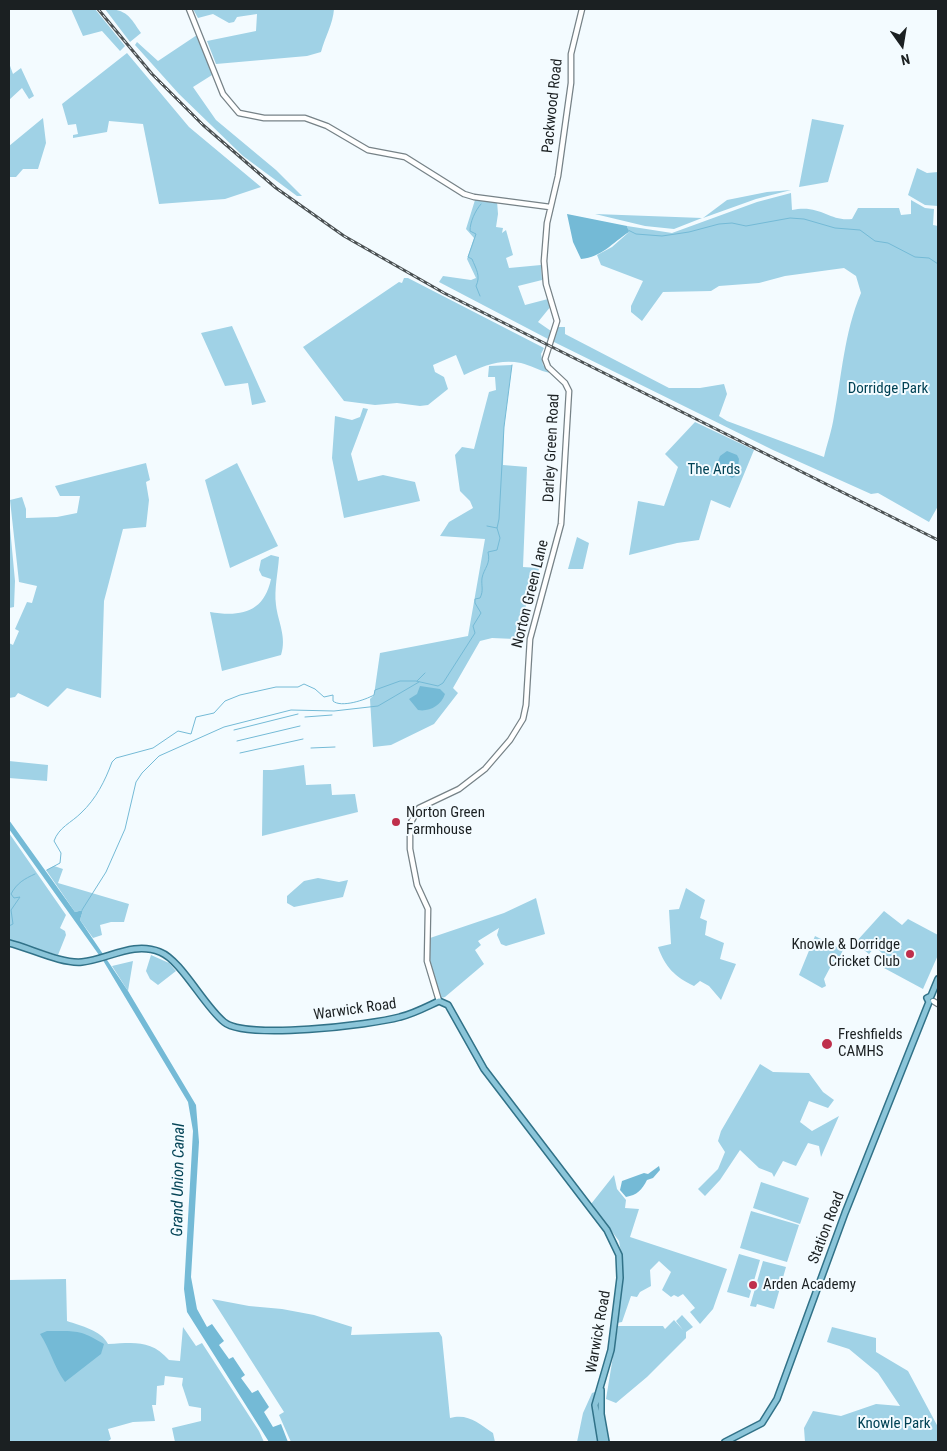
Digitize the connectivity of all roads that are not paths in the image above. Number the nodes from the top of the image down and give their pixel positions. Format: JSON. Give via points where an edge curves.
{"nodes":[{"id":1,"x":189,"y":9,"type":"edge"},
{"id":2,"x":582,"y":9,"type":"edge"},
{"id":3,"x":550,"y":207,"type":"junction"},
{"id":4,"x":561,"y":524,"type":"joint"},
{"id":5,"x":9,"y":943,"type":"edge"},
{"id":6,"x":938,"y":979,"type":"edge"},
{"id":7,"x":933,"y":1001,"type":"edge"},
{"id":8,"x":439,"y":1002,"type":"junction"},
{"id":9,"x":601,"y":1390,"type":"junction"},
{"id":10,"x":601,"y":1442,"type":"edge"},
{"id":11,"x":606,"y":1442,"type":"edge"},
{"id":12,"x":725,"y":1442,"type":"edge"}],
"edges":[{"from":1,"to":3,"type":"street","via":[[223,94],[239,113],[264,118],[305,118],[327,126],[368,150],[405,157],[464,194]]},
{"from":2,"to":3,"type":"street","name":"Packwood Road","via":[[573,37],[571,83]]},
{"from":3,"to":4,"type":"street","name":"Darley Green Road","via":[[544,261],[546,284],[557,324],[545,359],[569,391]]},
{"from":4,"to":8,"type":"street","name":"Norton Green Lane","via":[[530,639],[526,705],[522,719],[510,740],[484,769],[458,788],[422,806],[410,824],[410,849],[417,885],[428,906],[427,961]]},
{"from":5,"to":8,"type":"main road","name":"Warwick Road","via":[[75,961],[137,949],[162,953],[175,963],[221,1020],[239,1029],[327,1028],[373,1022],[407,1015]]},
{"from":6,"to":7,"type":"main road","name":"Station Road"},
{"from":7,"to":12,"type":"main road","name":"Station Road","via":[[845,1213],[776,1399],[762,1422]]},
{"from":8,"to":9,"type":"main road","name":"Warwick Road","via":[[452,1009],[484,1069],[588,1204],[616,1246],[620,1263],[619,1292],[611,1350]]},
{"from":9,"to":10,"type":"main road","name":"Warwick Road","via":[[597,1395],[595,1414]]},
{"from":9,"to":11,"type":"main road","name":"Warwick Road","via":[[600,1414]]}]}
